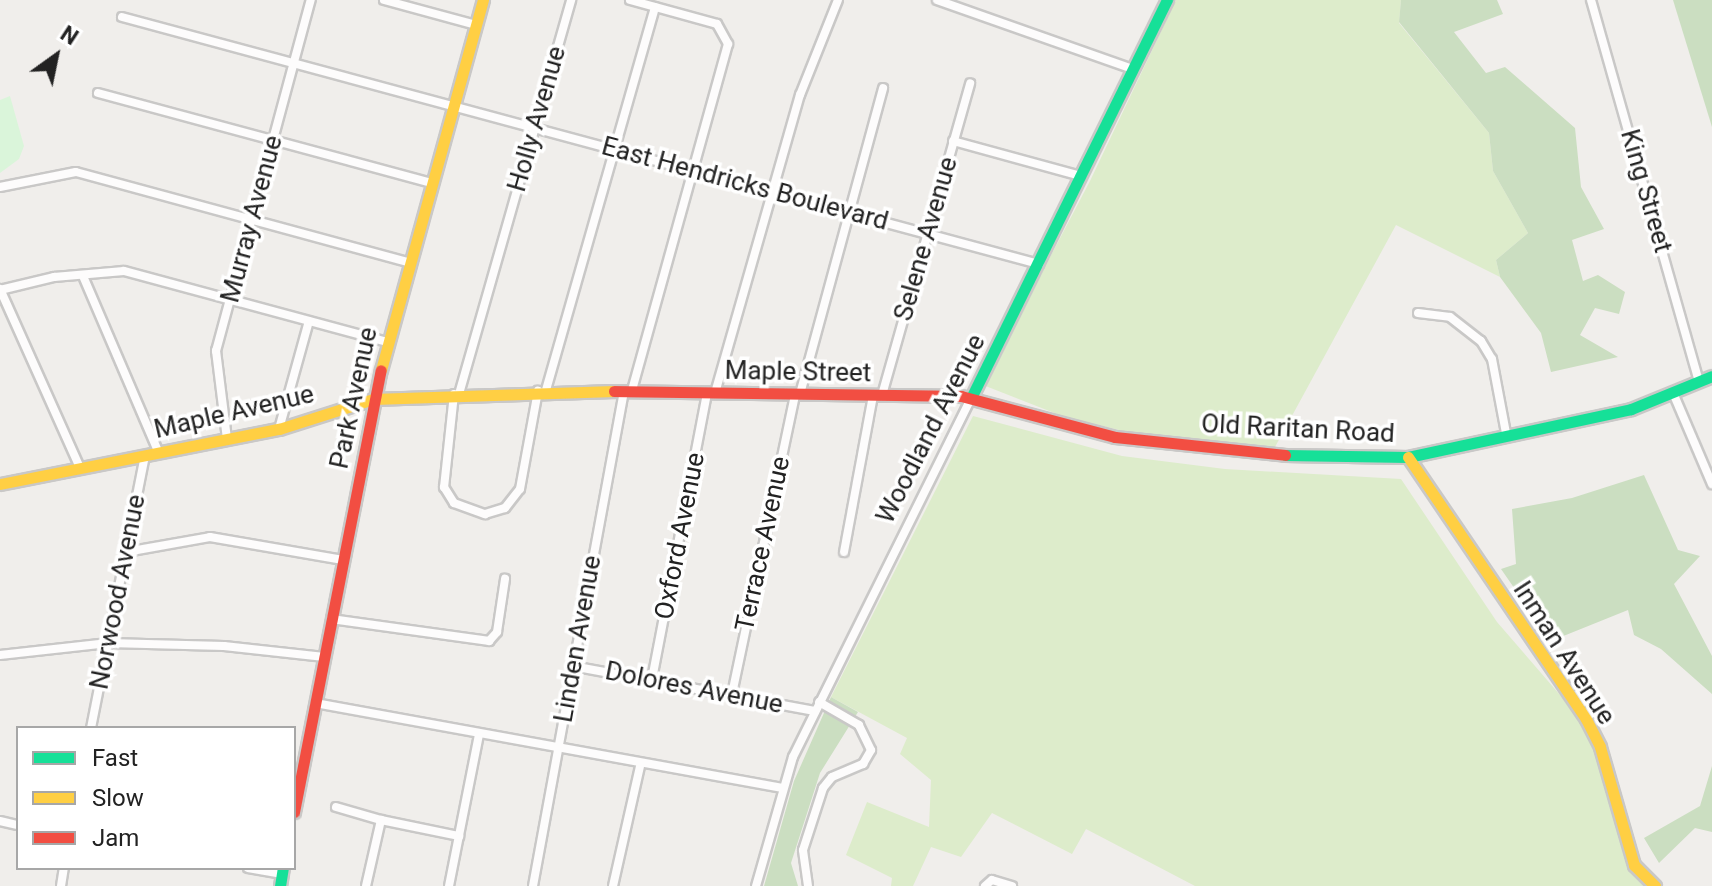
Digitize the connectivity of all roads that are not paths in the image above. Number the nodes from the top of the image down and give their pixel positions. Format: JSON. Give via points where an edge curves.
{"nodes":[{"id":1,"x":311,"y":0,"type":"edge"},
{"id":2,"x":384,"y":0,"type":"edge"},
{"id":3,"x":483,"y":0,"type":"edge"},
{"id":4,"x":571,"y":0,"type":"edge"},
{"id":5,"x":630,"y":0,"type":"edge"},
{"id":6,"x":838,"y":0,"type":"edge"},
{"id":7,"x":937,"y":0,"type":"edge"},
{"id":8,"x":1167,"y":0,"type":"edge"},
{"id":9,"x":1591,"y":0,"type":"edge"},
{"id":10,"x":655,"y":7,"type":"junction"},
{"id":11,"x":122,"y":17,"type":"dead end"},
{"id":12,"x":476,"y":25,"type":"junction"},
{"id":13,"x":294,"y":64,"type":"junction"},
{"id":14,"x":1133,"y":69,"type":"junction"},
{"id":15,"x":970,"y":83,"type":"dead end"},
{"id":16,"x":883,"y":88,"type":"dead end"},
{"id":17,"x":98,"y":93,"type":"dead end"},
{"id":18,"x":452,"y":104,"type":"junction"},
{"id":19,"x":536,"y":126,"type":"junction"},
{"id":20,"x":273,"y":141,"type":"junction"},
{"id":21,"x":953,"y":141,"type":"junction"},
{"id":22,"x":612,"y":148,"type":"junction"},
{"id":23,"x":694,"y":171,"type":"junction"},
{"id":24,"x":1081,"y":176,"type":"junction"},
{"id":25,"x":431,"y":183,"type":"junction"},
{"id":26,"x":0,"y":187,"type":"edge"},
{"id":27,"x":773,"y":194,"type":"junction"},
{"id":28,"x":849,"y":215,"type":"junction"},
{"id":29,"x":251,"y":220,"type":"junction"},
{"id":30,"x":927,"y":233,"type":"junction"},
{"id":31,"x":408,"y":262,"type":"junction"},
{"id":32,"x":1039,"y":264,"type":"junction"},
{"id":33,"x":83,"y":276,"type":"junction"},
{"id":34,"x":0,"y":290,"type":"edge"},
{"id":35,"x":230,"y":300,"type":"junction"},
{"id":36,"x":1418,"y":313,"type":"dead end"},
{"id":37,"x":309,"y":321,"type":"junction"},
{"id":38,"x":388,"y":342,"type":"junction"},
{"id":39,"x":1712,"y":376,"type":"edge"},
{"id":40,"x":1699,"y":382,"type":"junction"},
{"id":41,"x":542,"y":390,"type":"junction"},
{"id":42,"x":628,"y":391,"type":"junction"},
{"id":43,"x":711,"y":393,"type":"junction"},
{"id":44,"x":457,"y":394,"type":"junction"},
{"id":45,"x":798,"y":394,"type":"junction"},
{"id":46,"x":877,"y":395,"type":"junction"},
{"id":47,"x":1674,"y":395,"type":"junction"},
{"id":48,"x":971,"y":398,"type":"junction"},
{"id":49,"x":373,"y":399,"type":"junction"},
{"id":50,"x":279,"y":429,"type":"junction"},
{"id":51,"x":1506,"y":433,"type":"junction"},
{"id":52,"x":227,"y":439,"type":"junction"},
{"id":53,"x":159,"y":453,"type":"junction"},
{"id":54,"x":145,"y":456,"type":"junction"},
{"id":55,"x":1408,"y":457,"type":"junction"},
{"id":56,"x":80,"y":468,"type":"junction"},
{"id":57,"x":0,"y":484,"type":"edge"},
{"id":58,"x":1712,"y":484,"type":"edge"},
{"id":59,"x":126,"y":552,"type":"junction"},
{"id":60,"x":844,"y":552,"type":"dead end"},
{"id":61,"x":343,"y":560,"type":"junction"},
{"id":62,"x":505,"y":579,"type":"dead end"},
{"id":63,"x":331,"y":619,"type":"junction"},
{"id":64,"x":108,"y":643,"type":"junction"},
{"id":65,"x":0,"y":655,"type":"edge"},
{"id":66,"x":324,"y":657,"type":"junction"},
{"id":67,"x":572,"y":666,"type":"junction"},
{"id":68,"x":652,"y":679,"type":"junction"},
{"id":69,"x":732,"y":694,"type":"junction"},
{"id":70,"x":315,"y":703,"type":"junction"},
{"id":71,"x":817,"y":706,"type":"junction"},
{"id":72,"x":91,"y":726,"type":"edge"},
{"id":73,"x":479,"y":734,"type":"junction"},
{"id":74,"x":559,"y":750,"type":"junction"},
{"id":75,"x":298,"y":764,"type":"edge"},
{"id":76,"x":640,"y":766,"type":"junction"},
{"id":77,"x":296,"y":788,"type":"edge"},
{"id":78,"x":781,"y":788,"type":"junction"},
{"id":79,"x":336,"y":807,"type":"dead end"},
{"id":80,"x":381,"y":820,"type":"junction"},
{"id":81,"x":459,"y":836,"type":"junction"},
{"id":82,"x":256,"y":870,"type":"edge"},
{"id":83,"x":282,"y":876,"type":"edge"},
{"id":84,"x":366,"y":886,"type":"edge"},
{"id":85,"x":449,"y":886,"type":"edge"},
{"id":86,"x":533,"y":886,"type":"edge"},
{"id":87,"x":613,"y":886,"type":"edge"},
{"id":88,"x":756,"y":886,"type":"edge"},
{"id":89,"x":808,"y":886,"type":"edge"},
{"id":90,"x":985,"y":886,"type":"edge"},
{"id":91,"x":1012,"y":886,"type":"edge"},
{"id":92,"x":1655,"y":886,"type":"edge"}],
"edges":[{"from":1,"to":13,"type":"street","name":"Murray Avenue"},
{"from":2,"to":12,"type":"street"},
{"from":3,"to":12,"type":"main road","name":"Park Avenue"},
{"from":4,"to":19,"type":"street","name":"Holly Avenue"},
{"from":5,"to":10,"type":"street"},
{"from":6,"to":27,"type":"street","name":"Oxford Avenue","via":[[800,95]]},
{"from":7,"to":14,"type":"street"},
{"from":8,"to":14,"type":"main road","name":"Woodland Avenue"},
{"from":9,"to":40,"type":"street","name":"King Street"},
{"from":10,"to":22,"type":"street"},
{"from":10,"to":23,"type":"street","name":"Linden Avenue","via":[[711,22],[726,33],[728,44]]},
{"from":11,"to":13,"type":"street","name":"East Hendricks Boulevard"},
{"from":12,"to":18,"type":"main road","name":"Park Avenue"},
{"from":13,"to":18,"type":"street","name":"East Hendricks Boulevard"},
{"from":13,"to":20,"type":"street","name":"Murray Avenue"},
{"from":14,"to":24,"type":"main road","name":"Woodland Avenue"},
{"from":15,"to":21,"type":"street","name":"Selene Avenue"},
{"from":16,"to":28,"type":"street","name":"Terrace Avenue"},
{"from":17,"to":20,"type":"street"},
{"from":18,"to":19,"type":"street","name":"East Hendricks Boulevard"},
{"from":18,"to":25,"type":"main road","name":"Park Avenue"},
{"from":19,"to":22,"type":"street","name":"East Hendricks Boulevard"},
{"from":19,"to":44,"type":"street","name":"Holly Avenue"},
{"from":20,"to":25,"type":"street"},
{"from":20,"to":29,"type":"street","name":"Murray Avenue"},
{"from":21,"to":24,"type":"street"},
{"from":21,"to":30,"type":"street","name":"Selene Avenue"},
{"from":22,"to":23,"type":"street","name":"East Hendricks Boulevard"},
{"from":22,"to":41,"type":"street"},
{"from":23,"to":27,"type":"street","name":"East Hendricks Boulevard"},
{"from":23,"to":42,"type":"street","name":"Linden Avenue"},
{"from":24,"to":32,"type":"main road","name":"Woodland Avenue"},
{"from":25,"to":31,"type":"main road","name":"Park Avenue"},
{"from":26,"to":29,"type":"street","via":[[76,172]]},
{"from":27,"to":28,"type":"street","name":"East Hendricks Boulevard"},
{"from":27,"to":43,"type":"street","name":"Oxford Avenue"},
{"from":28,"to":30,"type":"street","name":"East Hendricks Boulevard"},
{"from":28,"to":45,"type":"street","name":"Terrace Avenue"},
{"from":29,"to":31,"type":"street"},
{"from":29,"to":35,"type":"street","name":"Murray Avenue"},
{"from":30,"to":32,"type":"street","name":"East Hendricks Boulevard"},
{"from":30,"to":46,"type":"street","name":"Selene Avenue"},
{"from":31,"to":38,"type":"main road","name":"Park Avenue"},
{"from":32,"to":48,"type":"main road","name":"Woodland Avenue"},
{"from":33,"to":34,"type":"street"},
{"from":33,"to":35,"type":"street","via":[[124,271]]},
{"from":33,"to":53,"type":"street"},
{"from":34,"to":56,"type":"street"},
{"from":35,"to":37,"type":"street"},
{"from":35,"to":52,"type":"street","name":"Murray Avenue","via":[[214,365]]},
{"from":36,"to":51,"type":"street","via":[[1450,317],[1481,341],[1492,359]]},
{"from":37,"to":38,"type":"street"},
{"from":37,"to":50,"type":"street"},
{"from":38,"to":49,"type":"main road","name":"Park Avenue"},
{"from":39,"to":40,"type":"main road","name":"Old Raritan Road"},
{"from":40,"to":47,"type":"main road","name":"Old Raritan Road"},
{"from":41,"to":42,"type":"main road","name":"Maple Avenue"},
{"from":41,"to":44,"type":"main road","name":"Maple Avenue"},
{"from":41,"to":44,"type":"street","via":[[520,489],[505,508],[485,514],[454,503],[444,487]]},
{"from":42,"to":43,"type":"main road","name":"Maple Street"},
{"from":42,"to":67,"type":"street","name":"Linden Avenue"},
{"from":43,"to":45,"type":"main road","name":"Maple Street"},
{"from":43,"to":68,"type":"street","name":"Oxford Avenue"},
{"from":44,"to":49,"type":"main road","name":"Maple Avenue"},
{"from":45,"to":46,"type":"main road","name":"Maple Street"},
{"from":45,"to":69,"type":"street","name":"Terrace Avenue"},
{"from":46,"to":48,"type":"main road","name":"Maple Street"},
{"from":46,"to":60,"type":"street","name":"Selene Avenue"},
{"from":47,"to":51,"type":"main road","name":"Old Raritan Road","via":[[1631,409]]},
{"from":47,"to":58,"type":"street"},
{"from":48,"to":55,"type":"main road","name":"Old Raritan Road","via":[[1115,437],[1287,455]]},
{"from":48,"to":71,"type":"street","name":"Woodland Avenue"},
{"from":49,"to":50,"type":"main road","name":"Maple Avenue"},
{"from":49,"to":61,"type":"main road","name":"Park Avenue"},
{"from":50,"to":52,"type":"main road","name":"Maple Avenue"},
{"from":51,"to":55,"type":"main road","name":"Old Raritan Road"},
{"from":52,"to":53,"type":"main road","name":"Maple Avenue"},
{"from":53,"to":54,"type":"main road","name":"Maple Avenue"},
{"from":54,"to":56,"type":"main road","name":"Maple Avenue"},
{"from":54,"to":59,"type":"street","name":"Norwood Avenue"},
{"from":55,"to":92,"type":"main road","name":"Inman Avenue","via":[[1586,719],[1600,747],[1627,848]]},
{"from":56,"to":57,"type":"main road","name":"Maple Avenue"},
{"from":59,"to":61,"type":"street","via":[[210,537]]},
{"from":59,"to":64,"type":"street","name":"Norwood Avenue"},
{"from":61,"to":63,"type":"main road","name":"Park Avenue"},
{"from":62,"to":63,"type":"street","via":[[497,632],[489,641]]},
{"from":63,"to":66,"type":"main road","name":"Park Avenue"},
{"from":64,"to":65,"type":"street"},
{"from":64,"to":66,"type":"street","via":[[224,646]]},
{"from":64,"to":72,"type":"street","name":"Norwood Avenue"},
{"from":66,"to":70,"type":"main road","name":"Park Avenue"},
{"from":67,"to":68,"type":"street","name":"Dolores Avenue"},
{"from":67,"to":74,"type":"street","name":"Linden Avenue"},
{"from":68,"to":69,"type":"street","name":"Dolores Avenue"},
{"from":69,"to":71,"type":"street","name":"Dolores Avenue"},
{"from":70,"to":73,"type":"street"},
{"from":70,"to":75,"type":"main road","name":"Park Avenue"},
{"from":71,"to":78,"type":"street","name":"Woodland Avenue"},
{"from":71,"to":89,"type":"street","name":"Dolores Avenue","via":[[859,725],[871,750],[863,764],[832,777],[823,788],[803,850]]},
{"from":73,"to":74,"type":"street"},
{"from":73,"to":81,"type":"street"},
{"from":74,"to":76,"type":"street"},
{"from":74,"to":86,"type":"street","name":"Linden Avenue"},
{"from":75,"to":77,"type":"main road","name":"Park Avenue"},
{"from":76,"to":78,"type":"street"},
{"from":76,"to":87,"type":"street"},
{"from":78,"to":88,"type":"street","name":"Woodland Avenue"},
{"from":79,"to":80,"type":"street"},
{"from":80,"to":81,"type":"street"},
{"from":80,"to":84,"type":"street"},
{"from":81,"to":85,"type":"street"},
{"from":82,"to":83,"type":"street"},
{"from":90,"to":91,"type":"street","via":[[992,880]]}]}
